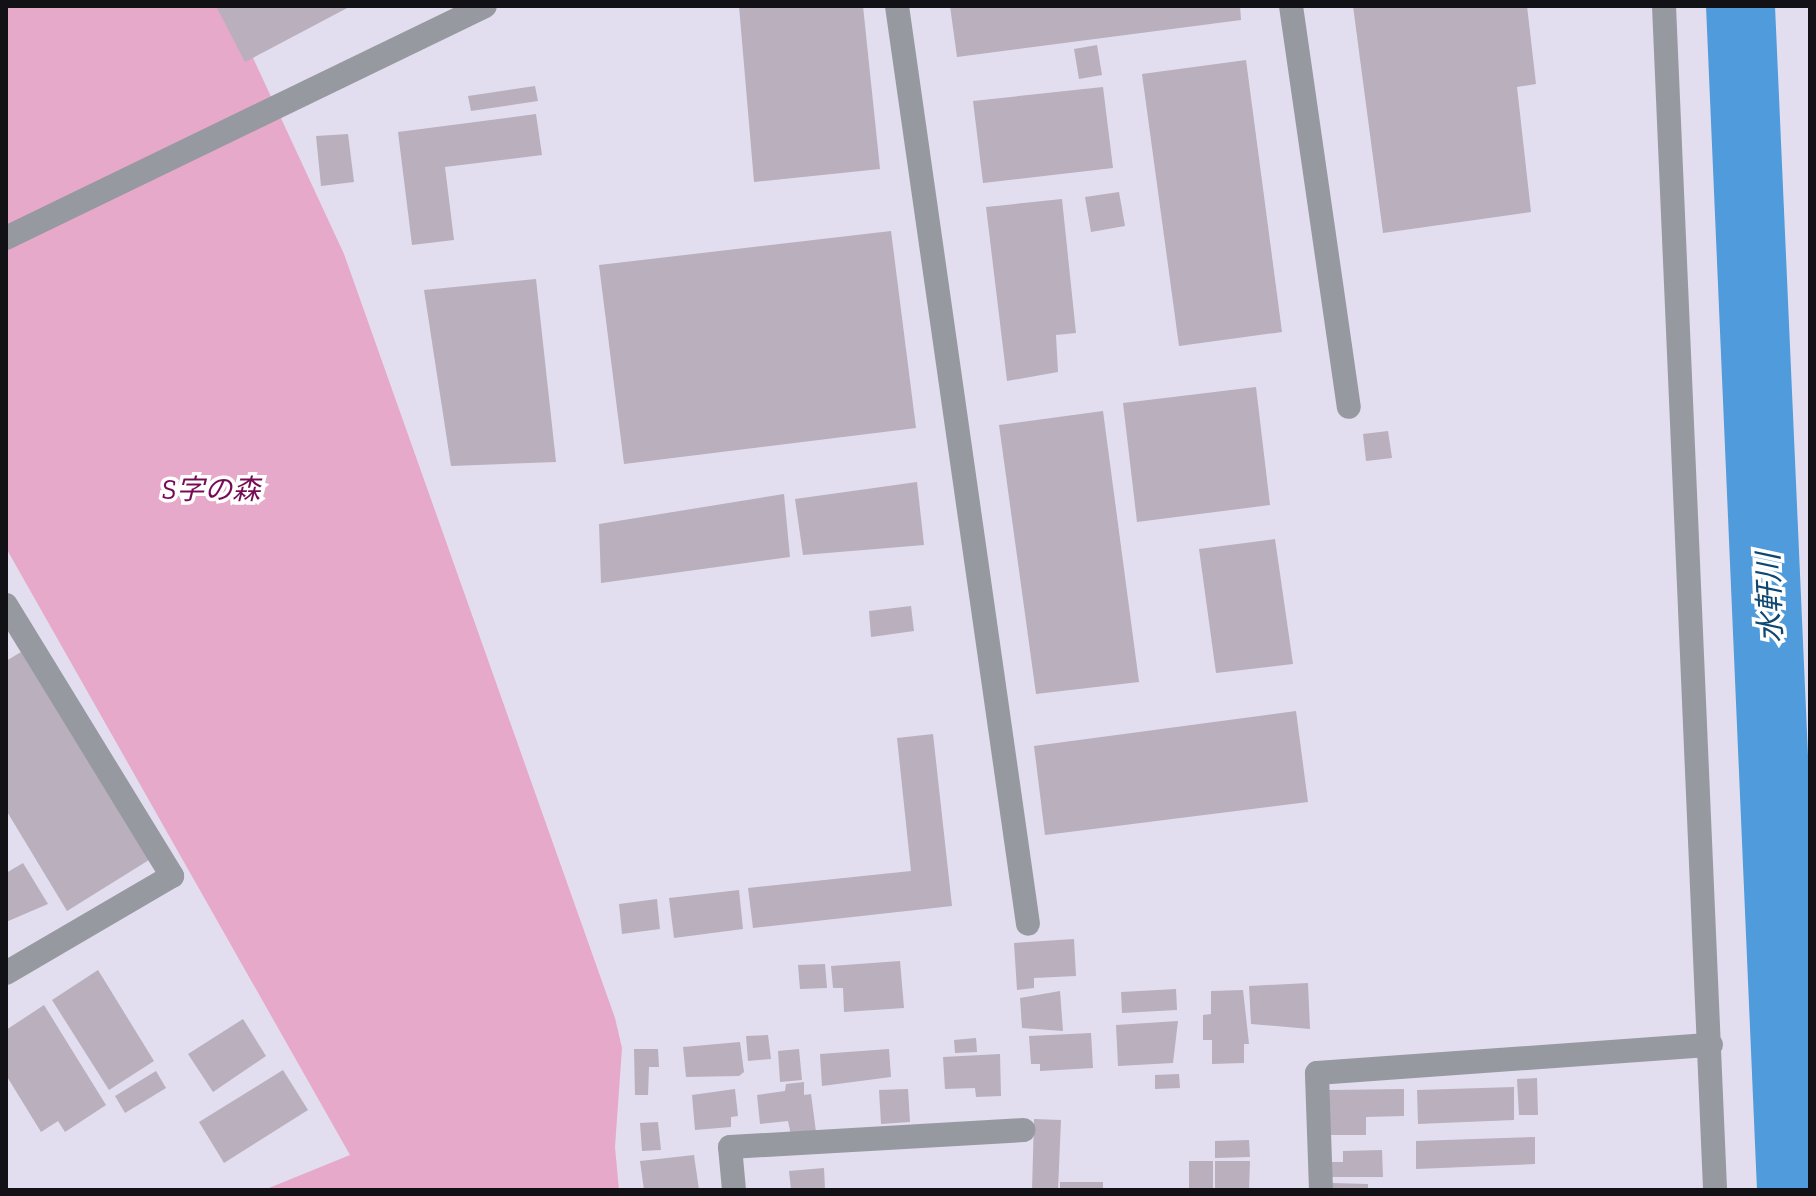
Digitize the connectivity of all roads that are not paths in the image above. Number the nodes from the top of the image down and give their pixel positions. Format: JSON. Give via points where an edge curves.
{"nodes":[{"id":1,"x":485,"y":6,"type":"edge"},
{"id":2,"x":897,"y":6,"type":"edge"},
{"id":3,"x":1291,"y":6,"type":"edge"},
{"id":4,"x":1664,"y":6,"type":"edge"},
{"id":5,"x":6,"y":238,"type":"edge"},
{"id":6,"x":1349,"y":407,"type":"dead end"},
{"id":7,"x":6,"y":605,"type":"edge"},
{"id":8,"x":1028,"y":924,"type":"dead end"},
{"id":9,"x":6,"y":973,"type":"edge"},
{"id":10,"x":1711,"y":1045,"type":"junction"},
{"id":11,"x":1024,"y":1130,"type":"dead end"},
{"id":12,"x":734,"y":1190,"type":"edge"},
{"id":13,"x":1321,"y":1190,"type":"edge"},
{"id":14,"x":1715,"y":1190,"type":"edge"}],
"edges":[{"from":1,"to":5,"type":"street"},
{"from":2,"to":8,"type":"street"},
{"from":3,"to":6,"type":"street"},
{"from":4,"to":10,"type":"street"},
{"from":7,"to":9,"type":"street","via":[[172,876]]},
{"from":10,"to":13,"type":"street","via":[[1317,1073]]},
{"from":10,"to":14,"type":"street"},
{"from":11,"to":12,"type":"street","via":[[730,1147]]}]}
